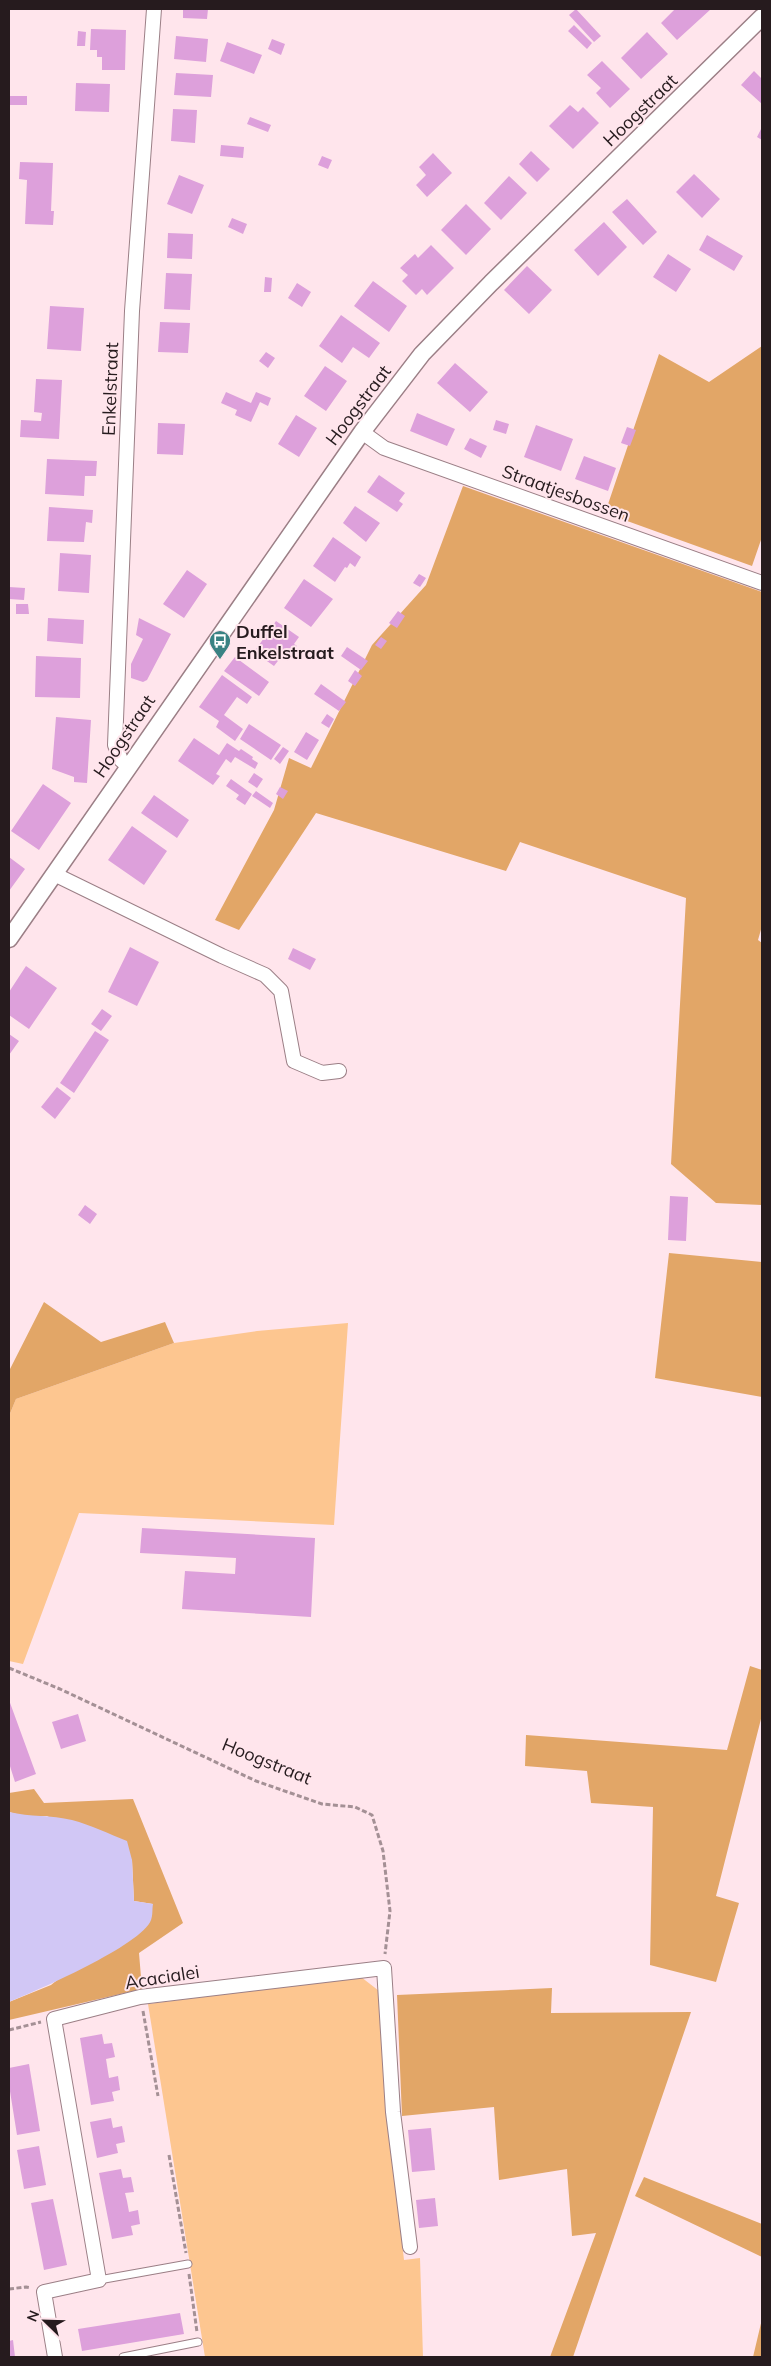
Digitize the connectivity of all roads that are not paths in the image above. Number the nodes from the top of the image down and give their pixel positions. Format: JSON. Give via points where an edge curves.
{"nodes":[{"id":1,"x":154,"y":9,"type":"edge"},
{"id":2,"x":762,"y":17,"type":"edge"},
{"id":3,"x":362,"y":432,"type":"junction"},
{"id":4,"x":762,"y":583,"type":"edge"},
{"id":5,"x":128,"y":766,"type":"junction"},
{"id":6,"x":54,"y":874,"type":"junction"},
{"id":7,"x":9,"y":939,"type":"edge"},
{"id":8,"x":339,"y":1071,"type":"dead end"},
{"id":9,"x":410,"y":2248,"type":"dead end"},
{"id":10,"x":188,"y":2264,"type":"road end"},
{"id":11,"x":99,"y":2280,"type":"junction"},
{"id":12,"x":198,"y":2342,"type":"road end"},
{"id":13,"x":55,"y":2357,"type":"edge"},
{"id":14,"x":123,"y":2357,"type":"edge"}],
"edges":[{"from":1,"to":5,"type":"street","name":"Enkelstraat","via":[[132,311],[114,745]]},
{"from":2,"to":3,"type":"street","name":"Hoogstraat","via":[[491,282],[422,354]]},
{"from":3,"to":4,"type":"street","name":"Straatjesbossen","via":[[384,448]]},
{"from":3,"to":5,"type":"street","name":"Hoogstraat"},
{"from":5,"to":6,"type":"street","name":"Hoogstraat"},
{"from":6,"to":7,"type":"street","name":"Hoogstraat"},
{"from":6,"to":8,"type":"street","via":[[264,975],[281,991],[294,1061],[322,1072]]},
{"from":9,"to":11,"type":"street","name":"Acacialei","via":[[392,2112],[384,1968],[140,1997],[54,2019]]},
{"from":10,"to":11,"type":"lane"},
{"from":11,"to":13,"type":"street","via":[[44,2292]]},
{"from":12,"to":14,"type":"lane"}]}
